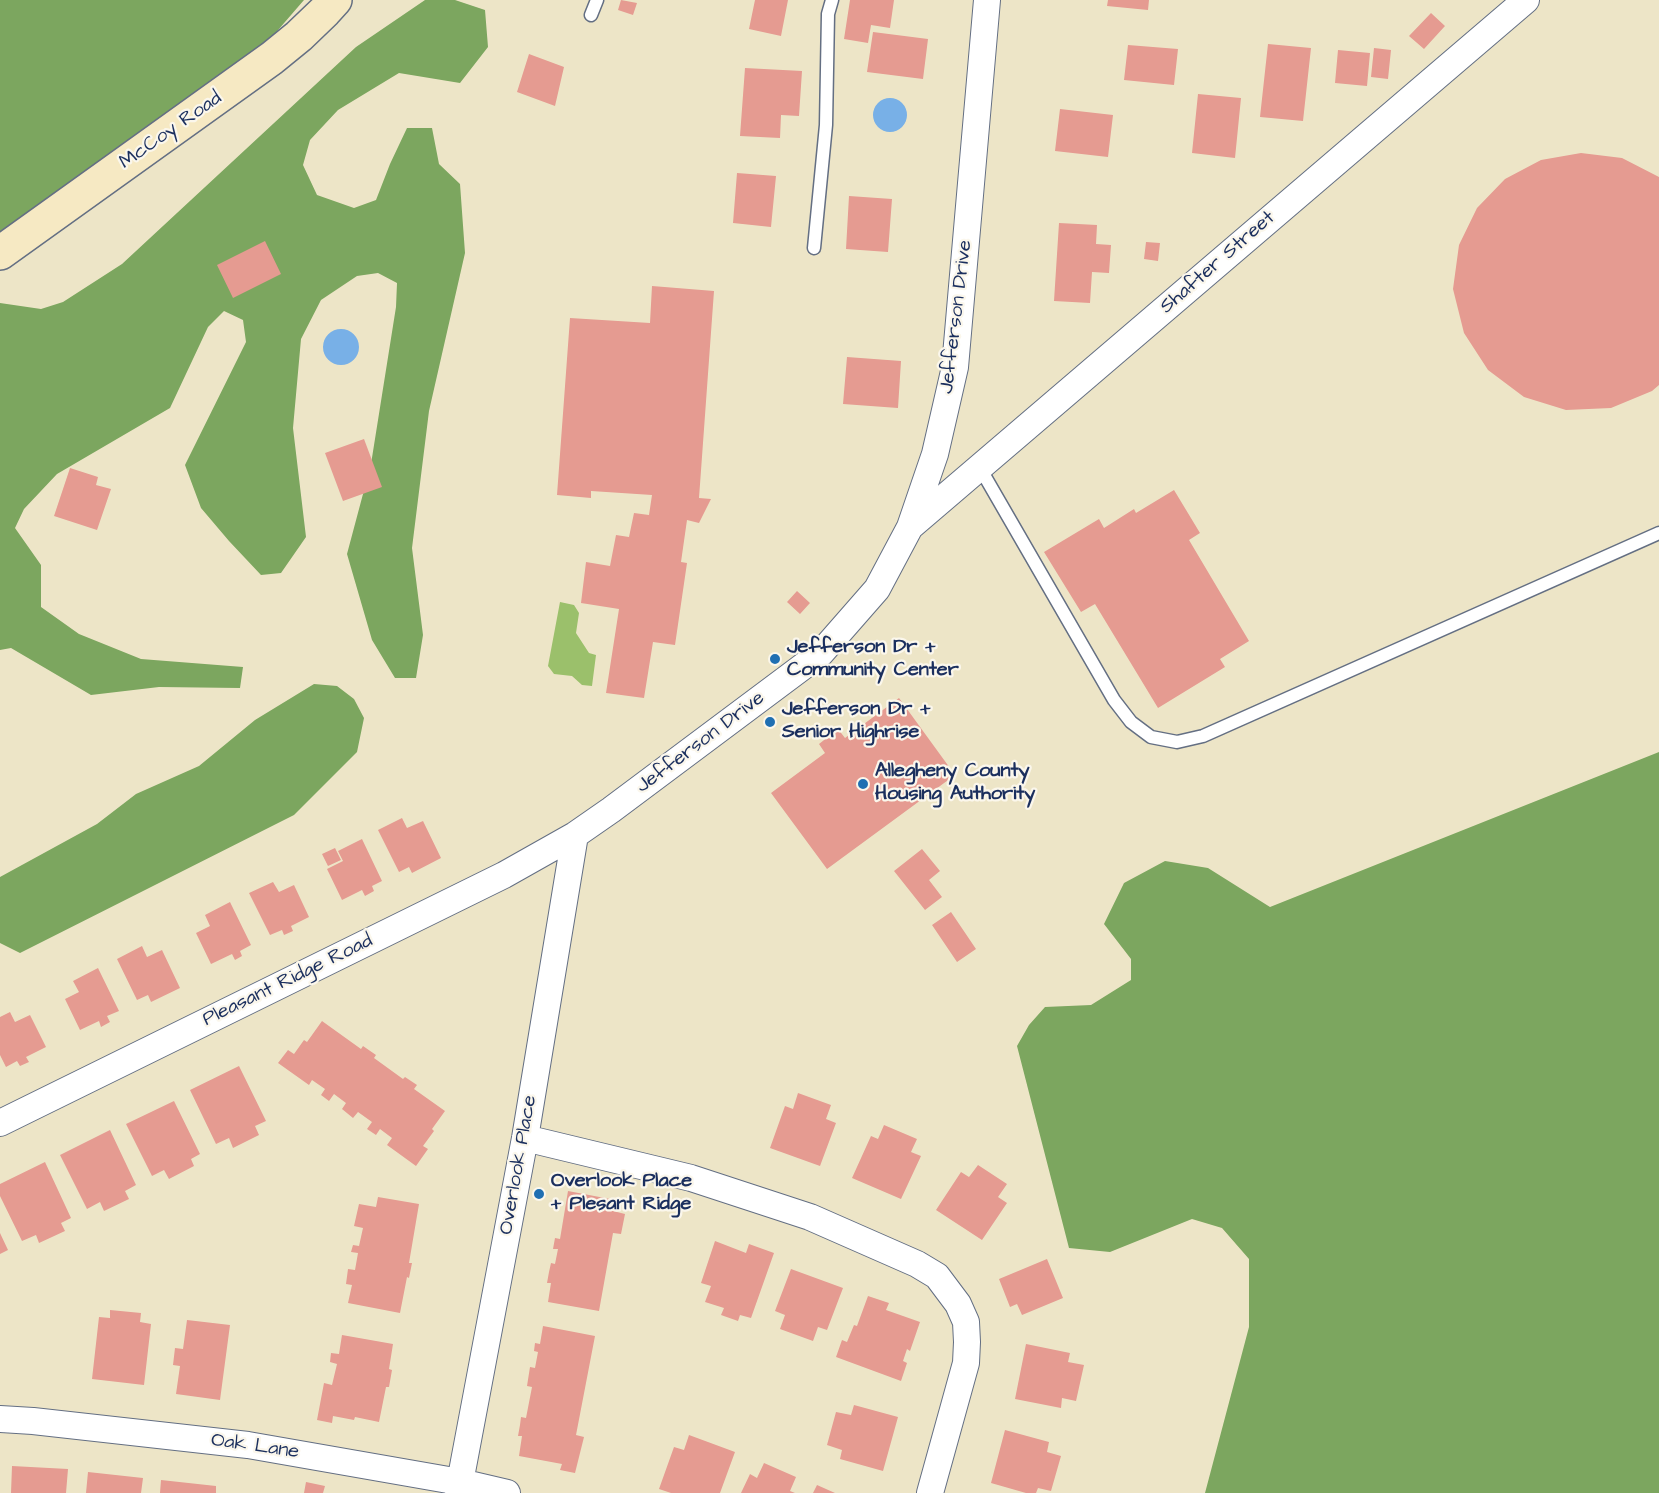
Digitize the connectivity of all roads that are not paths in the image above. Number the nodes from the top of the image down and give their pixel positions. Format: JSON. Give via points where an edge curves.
{"nodes":[{"id":1,"x":334,"y":0,"type":"edge"},
{"id":2,"x":597,"y":0,"type":"edge"},
{"id":3,"x":832,"y":0,"type":"edge"},
{"id":4,"x":987,"y":0,"type":"edge"},
{"id":5,"x":1526,"y":0,"type":"edge"},
{"id":6,"x":591,"y":15,"type":"dead end"},
{"id":7,"x":814,"y":248,"type":"dead end"},
{"id":8,"x":0,"y":253,"type":"edge"},
{"id":9,"x":980,"y":468,"type":"junction"},
{"id":10,"x":910,"y":526,"type":"junction"},
{"id":11,"x":1659,"y":533,"type":"edge"},
{"id":12,"x":575,"y":835,"type":"junction"},
{"id":13,"x":0,"y":1123,"type":"edge"},
{"id":14,"x":525,"y":1138,"type":"junction"},
{"id":15,"x":0,"y":1419,"type":"edge"},
{"id":16,"x":459,"y":1487,"type":"edge"},
{"id":17,"x":507,"y":1493,"type":"edge"},
{"id":18,"x":930,"y":1493,"type":"edge"}],
"edges":[{"from":1,"to":8,"type":"street","name":"McCoy Road","via":[[272,58]]},
{"from":2,"to":6,"type":"lane"},
{"from":3,"to":7,"type":"lane","via":[[828,14],[826,125]]},
{"from":4,"to":10,"type":"street","name":"Jefferson Drive","via":[[955,367],[935,454]]},
{"from":5,"to":9,"type":"street","name":"Shafter Street"},
{"from":9,"to":10,"type":"street","name":"Shafter Street"},
{"from":9,"to":11,"type":"lane","via":[[1120,707],[1131,722],[1151,737],[1177,742],[1203,736]]},
{"from":10,"to":12,"type":"street","name":"Jefferson Drive","via":[[877,589],[820,653]]},
{"from":12,"to":13,"type":"street","name":"Pleasant Ridge Road","via":[[504,875]]},
{"from":12,"to":14,"type":"street","name":"Overlook Place"},
{"from":14,"to":16,"type":"street","name":"Overlook Place"},
{"from":14,"to":18,"type":"street","via":[[691,1178],[810,1217],[937,1276],[958,1304],[966,1322],[967,1342],[966,1363]]},
{"from":15,"to":16,"type":"street","name":"Oak Lane","via":[[248,1444]]},
{"from":16,"to":17,"type":"street","name":"Oak Lane"}]}
